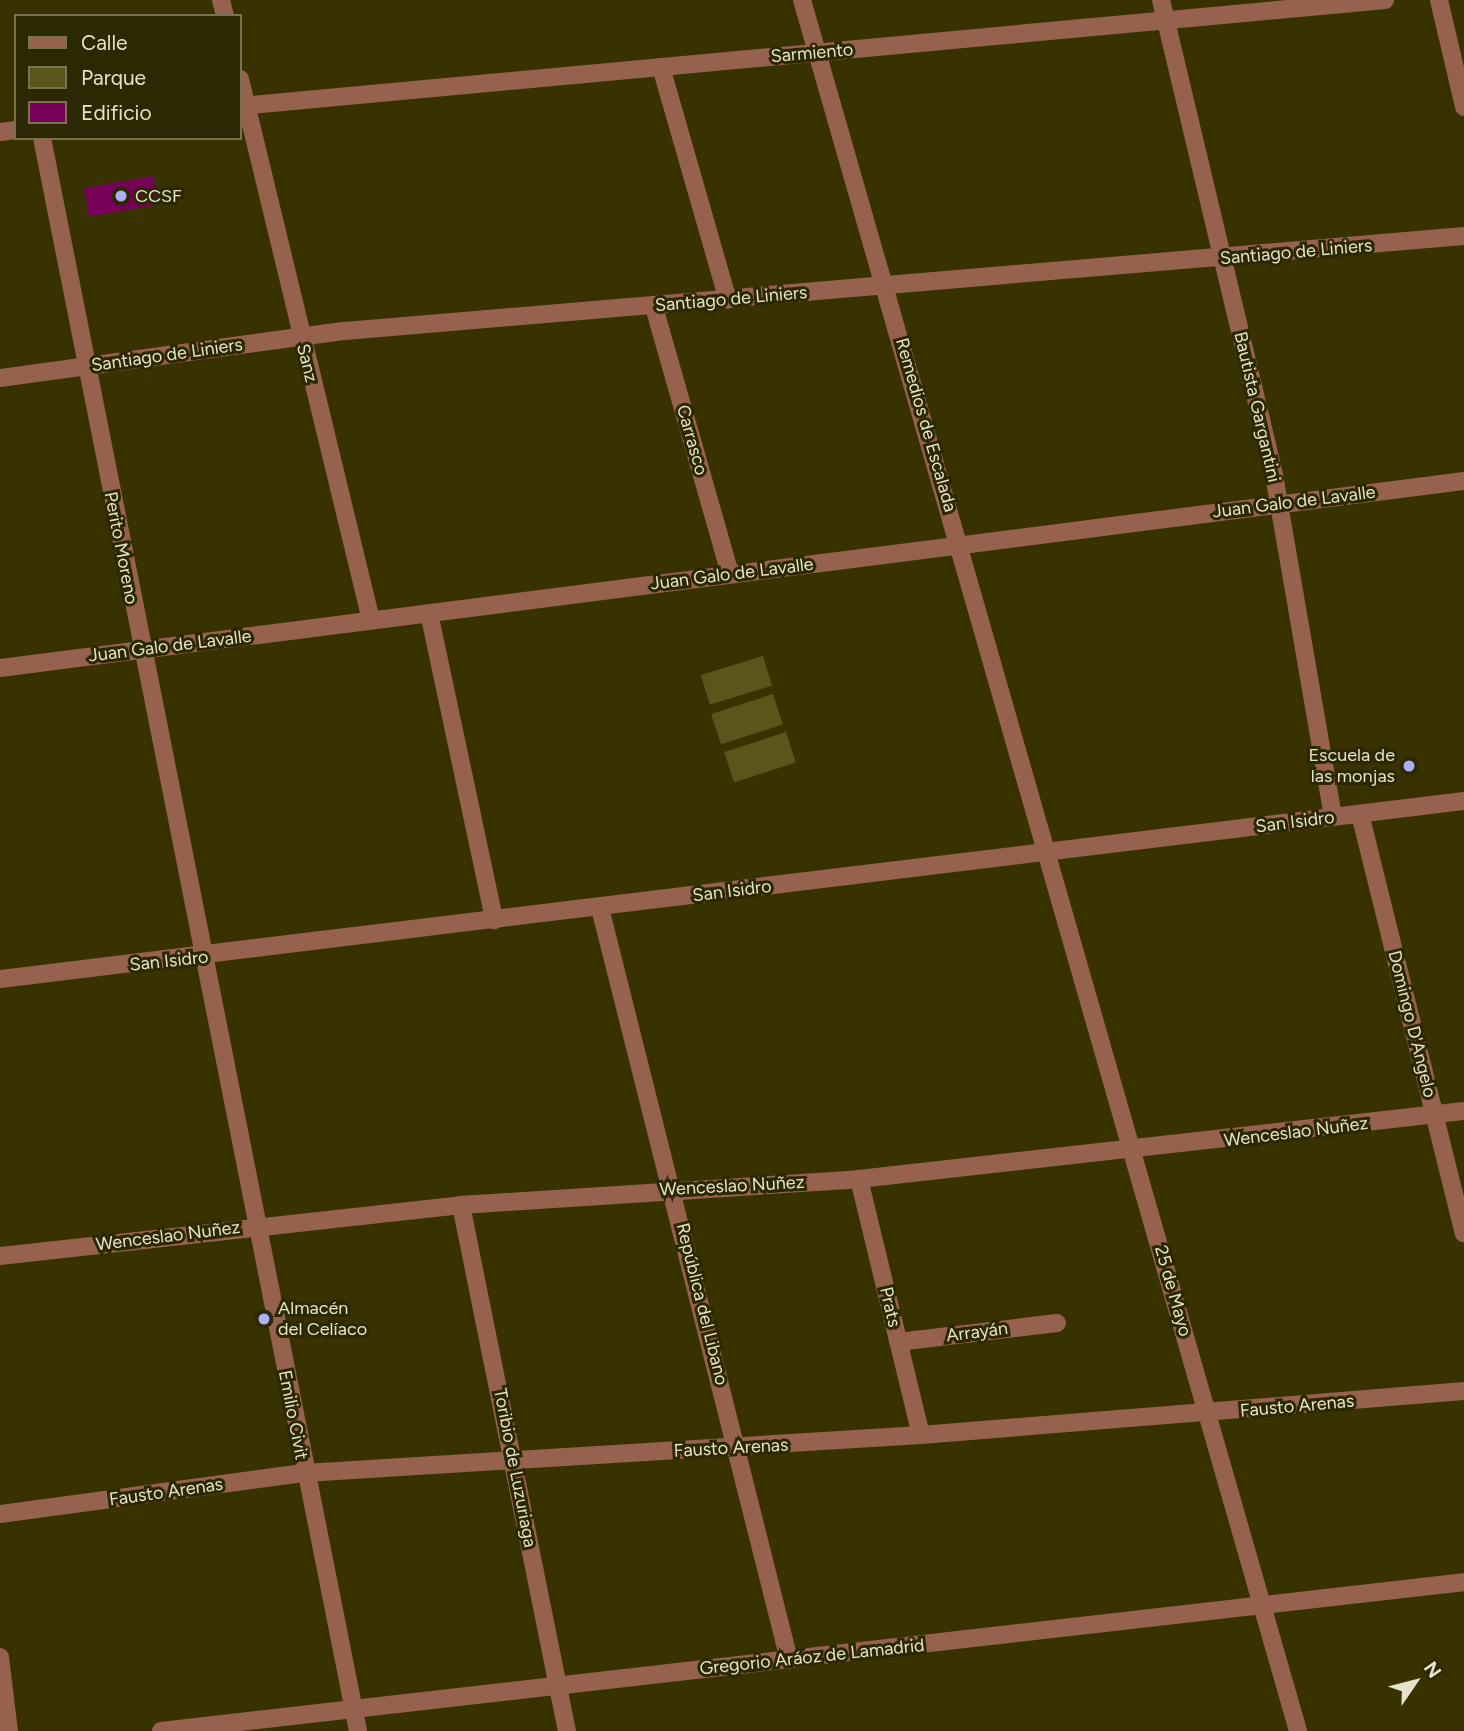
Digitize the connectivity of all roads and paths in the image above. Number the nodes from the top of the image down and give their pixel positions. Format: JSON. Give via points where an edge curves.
{"nodes":[{"id":1,"x":802,"y":0,"type":"edge"},
{"id":2,"x":1161,"y":0,"type":"edge"},
{"id":3,"x":1385,"y":0,"type":"edge"},
{"id":4,"x":1438,"y":0,"type":"edge"},
{"id":5,"x":1166,"y":22,"type":"junction"},
{"id":6,"x":820,"y":53,"type":"junction"},
{"id":7,"x":661,"y":67,"type":"junction"},
{"id":8,"x":243,"y":106,"type":"edge"},
{"id":9,"x":1464,"y":107,"type":"edge"},
{"id":10,"x":42,"y":140,"type":"edge"},
{"id":11,"x":1464,"y":236,"type":"edge"},
{"id":12,"x":1222,"y":259,"type":"junction"},
{"id":13,"x":886,"y":285,"type":"junction"},
{"id":14,"x":728,"y":300,"type":"junction"},
{"id":15,"x":654,"y":307,"type":"junction"},
{"id":16,"x":300,"y":337,"type":"junction"},
{"id":17,"x":86,"y":366,"type":"junction"},
{"id":18,"x":0,"y":378,"type":"edge"},
{"id":19,"x":1464,"y":481,"type":"edge"},
{"id":20,"x":1279,"y":504,"type":"junction"},
{"id":21,"x":961,"y":545,"type":"junction"},
{"id":22,"x":730,"y":573,"type":"junction"},
{"id":23,"x":429,"y":613,"type":"junction"},
{"id":24,"x":371,"y":620,"type":"junction"},
{"id":25,"x":141,"y":650,"type":"junction"},
{"id":26,"x":0,"y":668,"type":"edge"},
{"id":27,"x":1464,"y":801,"type":"edge"},
{"id":28,"x":1360,"y":814,"type":"junction"},
{"id":29,"x":1333,"y":817,"type":"junction"},
{"id":30,"x":1045,"y":852,"type":"junction"},
{"id":31,"x":600,"y":908,"type":"junction"},
{"id":32,"x":494,"y":920,"type":"junction"},
{"id":33,"x":202,"y":958,"type":"junction"},
{"id":34,"x":0,"y":979,"type":"edge"},
{"id":35,"x":1464,"y":1111,"type":"edge"},
{"id":36,"x":1434,"y":1115,"type":"junction"},
{"id":37,"x":1134,"y":1151,"type":"junction"},
{"id":38,"x":859,"y":1179,"type":"junction"},
{"id":39,"x":673,"y":1189,"type":"junction"},
{"id":40,"x":461,"y":1205,"type":"junction"},
{"id":41,"x":255,"y":1225,"type":"junction"},
{"id":42,"x":1464,"y":1233,"type":"edge"},
{"id":43,"x":0,"y":1256,"type":"edge"},
{"id":44,"x":1057,"y":1323,"type":"dead end"},
{"id":45,"x":898,"y":1342,"type":"junction"},
{"id":46,"x":1464,"y":1391,"type":"edge"},
{"id":47,"x":1208,"y":1413,"type":"junction"},
{"id":48,"x":921,"y":1435,"type":"junction"},
{"id":49,"x":738,"y":1448,"type":"junction"},
{"id":50,"x":514,"y":1459,"type":"junction"},
{"id":51,"x":305,"y":1473,"type":"junction"},
{"id":52,"x":0,"y":1514,"type":"edge"},
{"id":53,"x":1464,"y":1582,"type":"edge"},
{"id":54,"x":1264,"y":1606,"type":"junction"},
{"id":55,"x":0,"y":1657,"type":"edge"},
{"id":56,"x":789,"y":1660,"type":"junction"},
{"id":57,"x":558,"y":1685,"type":"junction"},
{"id":58,"x":354,"y":1707,"type":"junction"},
{"id":59,"x":173,"y":1730,"type":"edge"},
{"id":60,"x":9,"y":1731,"type":"edge"},
{"id":61,"x":358,"y":1731,"type":"edge"},
{"id":62,"x":567,"y":1731,"type":"edge"},
{"id":63,"x":1298,"y":1731,"type":"edge"}],
"edges":[{"from":1,"to":6,"type":"street","name":"Remedios de Escalada"},
{"from":2,"to":5,"type":"street","name":"Bautista Gargantini"},
{"from":3,"to":5,"type":"street","name":"Sarmiento"},
{"from":4,"to":9,"type":"street"},
{"from":5,"to":6,"type":"street","name":"Sarmiento"},
{"from":5,"to":12,"type":"street","name":"Bautista Gargantini"},
{"from":6,"to":7,"type":"street","name":"Sarmiento"},
{"from":6,"to":13,"type":"street","name":"Remedios de Escalada"},
{"from":7,"to":8,"type":"street","name":"Sarmiento"},
{"from":7,"to":14,"type":"street"},
{"from":8,"to":16,"type":"street","name":"Sanz"},
{"from":10,"to":17,"type":"street","name":"Perito Moreno"},
{"from":11,"to":12,"type":"street","name":"Santiago de Liniers"},
{"from":12,"to":13,"type":"street","name":"Santiago de Liniers"},
{"from":12,"to":20,"type":"street","name":"Bautista Gargantini"},
{"from":13,"to":14,"type":"street","name":"Santiago de Liniers"},
{"from":13,"to":21,"type":"street","name":"Remedios de Escalada"},
{"from":14,"to":15,"type":"street","name":"Santiago de Liniers"},
{"from":15,"to":16,"type":"street","name":"Santiago de Liniers"},
{"from":15,"to":22,"type":"street","name":"Carrasco"},
{"from":16,"to":17,"type":"street","name":"Santiago de Liniers"},
{"from":16,"to":24,"type":"street","name":"Sanz"},
{"from":17,"to":18,"type":"street","name":"Santiago de Liniers"},
{"from":17,"to":25,"type":"street","name":"Perito Moreno"},
{"from":19,"to":20,"type":"street","name":"Juan Galo de Lavalle"},
{"from":20,"to":21,"type":"street","name":"Juan Galo de Lavalle"},
{"from":20,"to":29,"type":"street","name":"Bautista Gargantini"},
{"from":21,"to":22,"type":"street","name":"Juan Galo de Lavalle"},
{"from":21,"to":30,"type":"street","name":"Remedios de Escalada"},
{"from":22,"to":23,"type":"street","name":"Juan Galo de Lavalle"},
{"from":23,"to":24,"type":"street","name":"Juan Galo de Lavalle"},
{"from":23,"to":32,"type":"street"},
{"from":24,"to":25,"type":"street","name":"Juan Galo de Lavalle"},
{"from":25,"to":26,"type":"street","name":"Juan Galo de Lavalle"},
{"from":25,"to":33,"type":"street","name":"Perito Moreno"},
{"from":27,"to":28,"type":"street","name":"San Isidro"},
{"from":28,"to":29,"type":"street","name":"San Isidro"},
{"from":28,"to":36,"type":"street","name":"Domingo D'Angelo"},
{"from":29,"to":30,"type":"street","name":"San Isidro"},
{"from":30,"to":31,"type":"street","name":"San Isidro"},
{"from":30,"to":37,"type":"street","name":"25 de Mayo"},
{"from":31,"to":32,"type":"street","name":"San Isidro"},
{"from":31,"to":39,"type":"street","name":"República del Libano"},
{"from":32,"to":33,"type":"street","name":"San Isidro"},
{"from":33,"to":34,"type":"street","name":"San Isidro"},
{"from":33,"to":41,"type":"street","name":"Emilio Civit"},
{"from":35,"to":36,"type":"street","name":"Wenceslao Nuñez"},
{"from":36,"to":37,"type":"street","name":"Wenceslao Nuñez"},
{"from":36,"to":42,"type":"street","name":"Domingo D'Angelo"},
{"from":37,"to":38,"type":"street","name":"Wenceslao Nuñez"},
{"from":37,"to":47,"type":"street","name":"25 de Mayo"},
{"from":38,"to":39,"type":"street","name":"Wenceslao Nuñez"},
{"from":38,"to":45,"type":"street","name":"Prats"},
{"from":39,"to":40,"type":"street","name":"Wenceslao Nuñez"},
{"from":39,"to":49,"type":"street","name":"República del Libano"},
{"from":40,"to":41,"type":"street","name":"Wenceslao Nuñez"},
{"from":40,"to":50,"type":"street","name":"Toribio de Luzuriaga"},
{"from":41,"to":43,"type":"street","name":"Wenceslao Nuñez"},
{"from":41,"to":51,"type":"street","name":"Emilio Civit"},
{"from":44,"to":45,"type":"street","name":"Arrayán"},
{"from":45,"to":48,"type":"street","name":"Prats"},
{"from":46,"to":47,"type":"street","name":"Fausto Arenas"},
{"from":47,"to":48,"type":"street","name":"Fausto Arenas"},
{"from":47,"to":54,"type":"street","name":"25 de Mayo"},
{"from":48,"to":49,"type":"street","name":"Fausto Arenas"},
{"from":49,"to":50,"type":"street","name":"Fausto Arenas"},
{"from":49,"to":56,"type":"street","name":"República del Libano"},
{"from":50,"to":51,"type":"street","name":"Fausto Arenas"},
{"from":50,"to":57,"type":"street","name":"Toribio de Luzuriaga"},
{"from":51,"to":52,"type":"street","name":"Fausto Arenas"},
{"from":51,"to":58,"type":"street","name":"Emilio Civit"},
{"from":53,"to":54,"type":"street","name":"Gregorio Aráoz de Lamadrid"},
{"from":54,"to":56,"type":"street","name":"Gregorio Aráoz de Lamadrid"},
{"from":54,"to":63,"type":"street","name":"25 de Mayo"},
{"from":55,"to":60,"type":"street"},
{"from":56,"to":57,"type":"street","name":"Gregorio Aráoz de Lamadrid"},
{"from":57,"to":58,"type":"street","name":"Gregorio Aráoz de Lamadrid"},
{"from":57,"to":62,"type":"street","name":"Toribio de Luzuriaga"},
{"from":58,"to":59,"type":"street","name":"Gregorio Aráoz de Lamadrid"},
{"from":58,"to":61,"type":"street","name":"Emilio Civit"}]}
